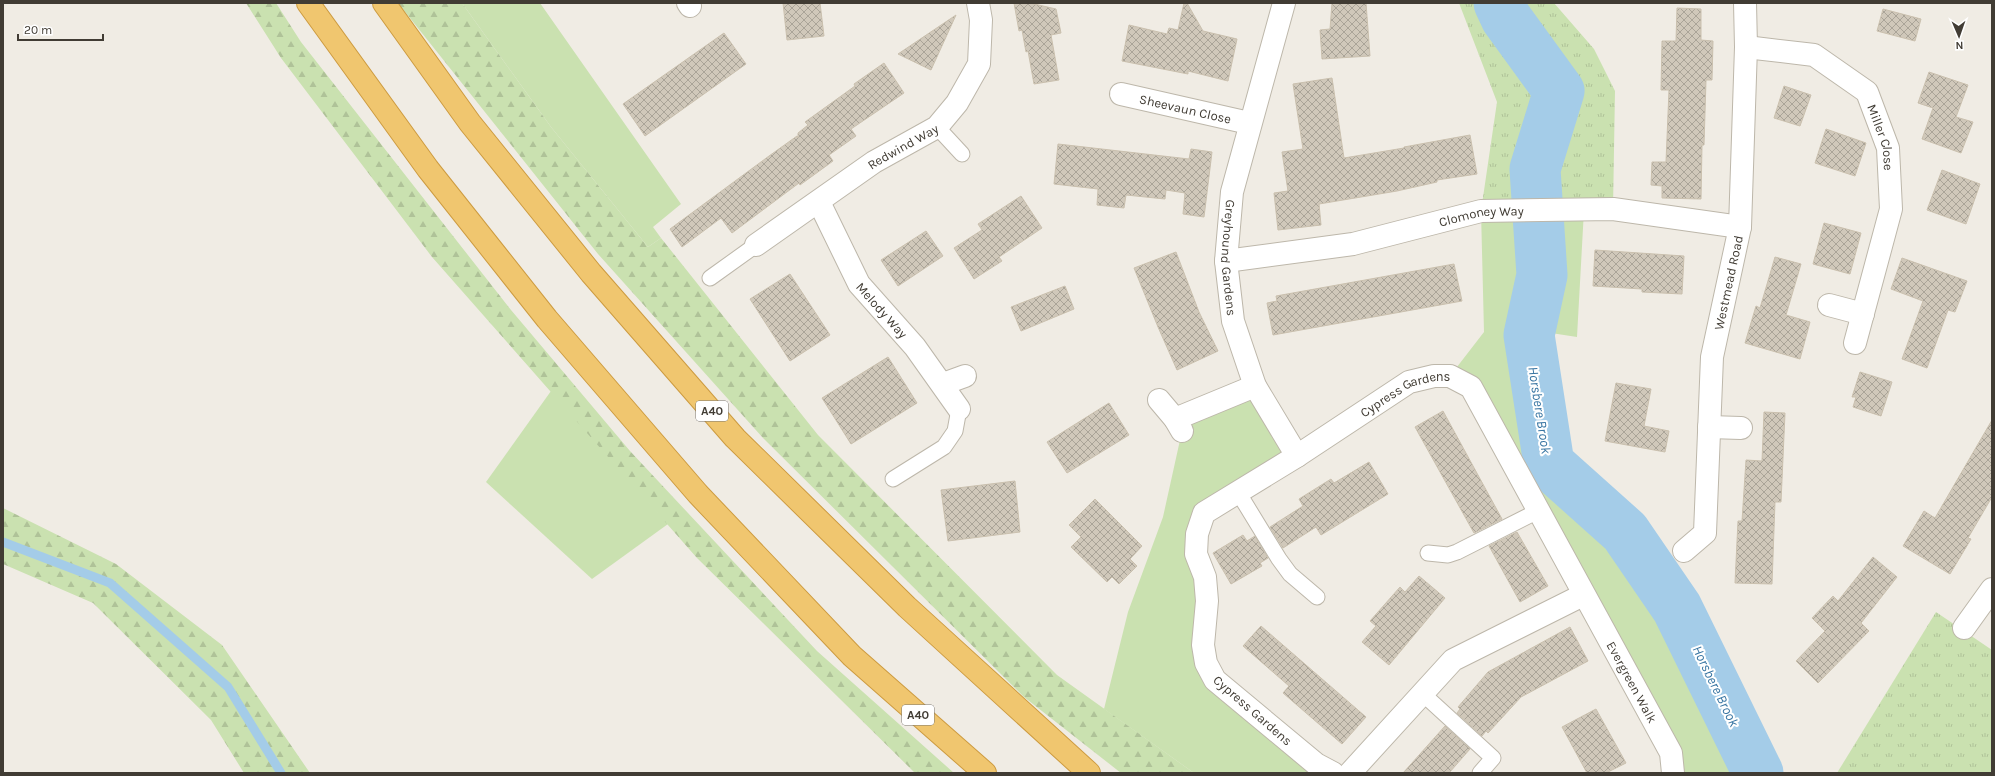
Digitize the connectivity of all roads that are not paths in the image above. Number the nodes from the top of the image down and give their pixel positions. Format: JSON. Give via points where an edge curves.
{"nodes":[{"id":1,"x":308,"y":3,"type":"edge"},
{"id":2,"x":384,"y":3,"type":"edge"},
{"id":3,"x":978,"y":3,"type":"edge"},
{"id":4,"x":1284,"y":3,"type":"edge"},
{"id":5,"x":1745,"y":3,"type":"edge"},
{"id":6,"x":1746,"y":47,"type":"junction"},
{"id":7,"x":1121,"y":94,"type":"dead end"},
{"id":8,"x":1249,"y":123,"type":"junction"},
{"id":9,"x":937,"y":126,"type":"junction"},
{"id":10,"x":962,"y":154,"type":"dead end"},
{"id":11,"x":818,"y":202,"type":"junction"},
{"id":12,"x":1740,"y":227,"type":"junction"},
{"id":13,"x":756,"y":245,"type":"joint"},
{"id":14,"x":1226,"y":261,"type":"junction"},
{"id":15,"x":710,"y":278,"type":"dead end"},
{"id":16,"x":1829,"y":305,"type":"dead end"},
{"id":17,"x":1863,"y":314,"type":"junction"},
{"id":18,"x":1855,"y":343,"type":"dead end"},
{"id":19,"x":964,"y":376,"type":"dead end"},
{"id":20,"x":943,"y":384,"type":"junction"},
{"id":21,"x":1255,"y":386,"type":"junction"},
{"id":22,"x":1159,"y":400,"type":"dead end"},
{"id":23,"x":959,"y":409,"type":"joint"},
{"id":24,"x":1709,"y":427,"type":"junction"},
{"id":25,"x":1741,"y":428,"type":"dead end"},
{"id":26,"x":1297,"y":456,"type":"junction"},
{"id":27,"x":892,"y":479,"type":"dead end"},
{"id":28,"x":1238,"y":492,"type":"junction"},
{"id":29,"x":1538,"y":511,"type":"junction"},
{"id":30,"x":1684,"y":551,"type":"dead end"},
{"id":31,"x":1428,"y":553,"type":"dead end"},
{"id":32,"x":1991,"y":593,"type":"edge"},
{"id":33,"x":1583,"y":595,"type":"junction"},
{"id":34,"x":1317,"y":597,"type":"dead end"},
{"id":35,"x":1964,"y":628,"type":"dead end"},
{"id":36,"x":1423,"y":694,"type":"junction"},
{"id":37,"x":985,"y":773,"type":"edge"},
{"id":38,"x":1089,"y":773,"type":"edge"},
{"id":39,"x":1333,"y":773,"type":"edge"},
{"id":40,"x":1350,"y":773,"type":"edge"},
{"id":41,"x":1480,"y":773,"type":"edge"},
{"id":42,"x":1673,"y":773,"type":"edge"}],
"edges":[{"from":1,"to":37,"type":"highway","number":"A40","via":[[428,169],[537,307],[698,494],[852,656]]},
{"from":2,"to":38,"type":"highway","number":"A40","via":[[480,136],[591,273],[735,438],[907,607]]},
{"from":3,"to":9,"type":"street","name":"Redwind Way","via":[[981,20],[980,64],[957,103]]},
{"from":4,"to":8,"type":"street","name":"Greyhound Gardens"},
{"from":5,"to":6,"type":"street","name":"Westmead Road"},
{"from":6,"to":12,"type":"street","name":"Westmead Road"},
{"from":6,"to":17,"type":"street","name":"Miller Close","via":[[1814,55],[1867,92],[1888,148],[1891,209]]},
{"from":7,"to":8,"type":"street","name":"Sheevaun Close"},
{"from":8,"to":14,"type":"street","name":"Greyhound Gardens","via":[[1232,192]]},
{"from":9,"to":10,"type":"lane"},
{"from":9,"to":11,"type":"street","name":"Redwind Way","via":[[874,162]]},
{"from":11,"to":13,"type":"street","name":"Redwind Way"},
{"from":11,"to":20,"type":"street","name":"Melody Way","via":[[859,284],[915,347]]},
{"from":12,"to":14,"type":"street","name":"Clomoney Way","via":[[1613,209],[1481,211],[1353,244]]},
{"from":12,"to":24,"type":"street","name":"Westmead Road","via":[[1712,357]]},
{"from":13,"to":15,"type":"lane"},
{"from":14,"to":21,"type":"street","name":"Greyhound Gardens","via":[[1233,321]]},
{"from":16,"to":17,"type":"street"},
{"from":17,"to":18,"type":"street","name":"Miller Close"},
{"from":19,"to":20,"type":"street"},
{"from":20,"to":23,"type":"street","name":"Melody Way"},
{"from":21,"to":22,"type":"street","via":[[1178,425]]},
{"from":21,"to":26,"type":"street","name":"Greyhound Gardens"},
{"from":23,"to":27,"type":"lane","via":[[955,431],[944,447]]},
{"from":24,"to":25,"type":"street"},
{"from":24,"to":30,"type":"street","name":"Westmead Road","via":[[1704,533]]},
{"from":26,"to":28,"type":"street","name":"Cypress Gardens"},
{"from":26,"to":29,"type":"street","name":"Cypress Gardens","via":[[1409,382],[1434,376],[1450,376],[1471,387]]},
{"from":28,"to":34,"type":"lane","via":[[1290,574]]},
{"from":28,"to":39,"type":"street","name":"Cypress Gardens","via":[[1204,513],[1197,534],[1196,554],[1205,577],[1208,601],[1203,645],[1206,663],[1215,680],[1316,764]]},
{"from":29,"to":31,"type":"lane","via":[[1457,552],[1448,555]]},
{"from":29,"to":33,"type":"street","name":"Cypress Gardens"},
{"from":32,"to":35,"type":"street"},
{"from":33,"to":36,"type":"street","via":[[1453,660]]},
{"from":33,"to":42,"type":"street","name":"Evergreen Walk","via":[[1671,754]]},
{"from":36,"to":40,"type":"street"},
{"from":36,"to":41,"type":"lane","via":[[1493,758]]}]}
